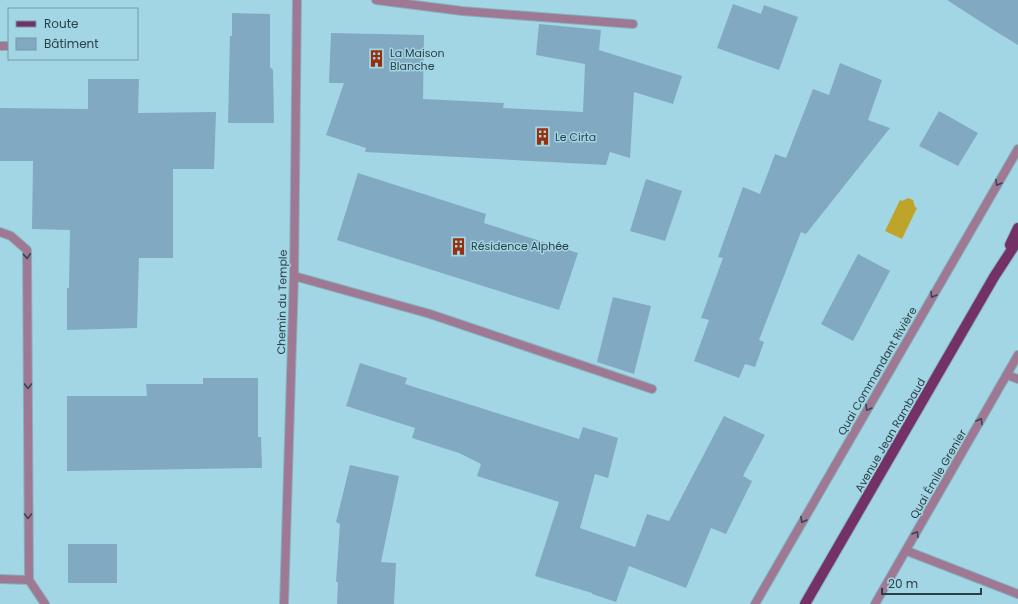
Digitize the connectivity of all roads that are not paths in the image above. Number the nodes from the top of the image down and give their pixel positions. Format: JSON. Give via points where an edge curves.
{"nodes":[{"id":1,"x":297,"y":0,"type":"edge"},
{"id":2,"x":376,"y":0,"type":"edge"},
{"id":3,"x":633,"y":24,"type":"dead end"},
{"id":4,"x":1018,"y":149,"type":"edge"},
{"id":5,"x":1018,"y":228,"type":"edge"},
{"id":6,"x":0,"y":232,"type":"edge"},
{"id":7,"x":1018,"y":240,"type":"edge"},
{"id":8,"x":294,"y":276,"type":"junction"},
{"id":9,"x":994,"y":278,"type":"junction"},
{"id":10,"x":1018,"y":355,"type":"edge"},
{"id":11,"x":1007,"y":375,"type":"junction"},
{"id":12,"x":1018,"y":379,"type":"edge"},
{"id":13,"x":652,"y":388,"type":"dead end"},
{"id":14,"x":907,"y":551,"type":"junction"},
{"id":15,"x":0,"y":579,"type":"edge"},
{"id":16,"x":29,"y":580,"type":"junction"},
{"id":17,"x":1018,"y":594,"type":"edge"},
{"id":18,"x":45,"y":604,"type":"edge"},
{"id":19,"x":284,"y":604,"type":"edge"},
{"id":20,"x":755,"y":604,"type":"edge"},
{"id":21,"x":805,"y":604,"type":"edge"},
{"id":22,"x":876,"y":604,"type":"edge"}],
"edges":[{"from":1,"to":8,"type":"street","name":"Chemin du Temple"},
{"from":2,"to":3,"type":"street","via":[[462,11]]},
{"from":4,"to":20,"type":"street","name":"Quai Commandant Rivière","one_way":true},
{"from":5,"to":9,"type":"main road","name":"Avenue Jean Rambaud"},
{"from":6,"to":16,"type":"street","one_way":true,"via":[[11,236],[27,250]]},
{"from":7,"to":9,"type":"main road","name":"Avenue Jean Rambaud"},
{"from":8,"to":13,"type":"street","via":[[430,314]]},
{"from":8,"to":19,"type":"street","name":"Chemin du Temple"},
{"from":9,"to":21,"type":"main road","name":"Avenue Jean Rambaud"},
{"from":10,"to":11,"type":"street","name":"Quai Émile Grenier"},
{"from":11,"to":12,"type":"street"},
{"from":14,"to":11,"type":"street","name":"Quai Émile Grenier","one_way":true},
{"from":14,"to":17,"type":"street"},
{"from":14,"to":22,"type":"street","name":"Quai Émile Grenier"},
{"from":15,"to":16,"type":"street"},
{"from":16,"to":18,"type":"street"}]}
